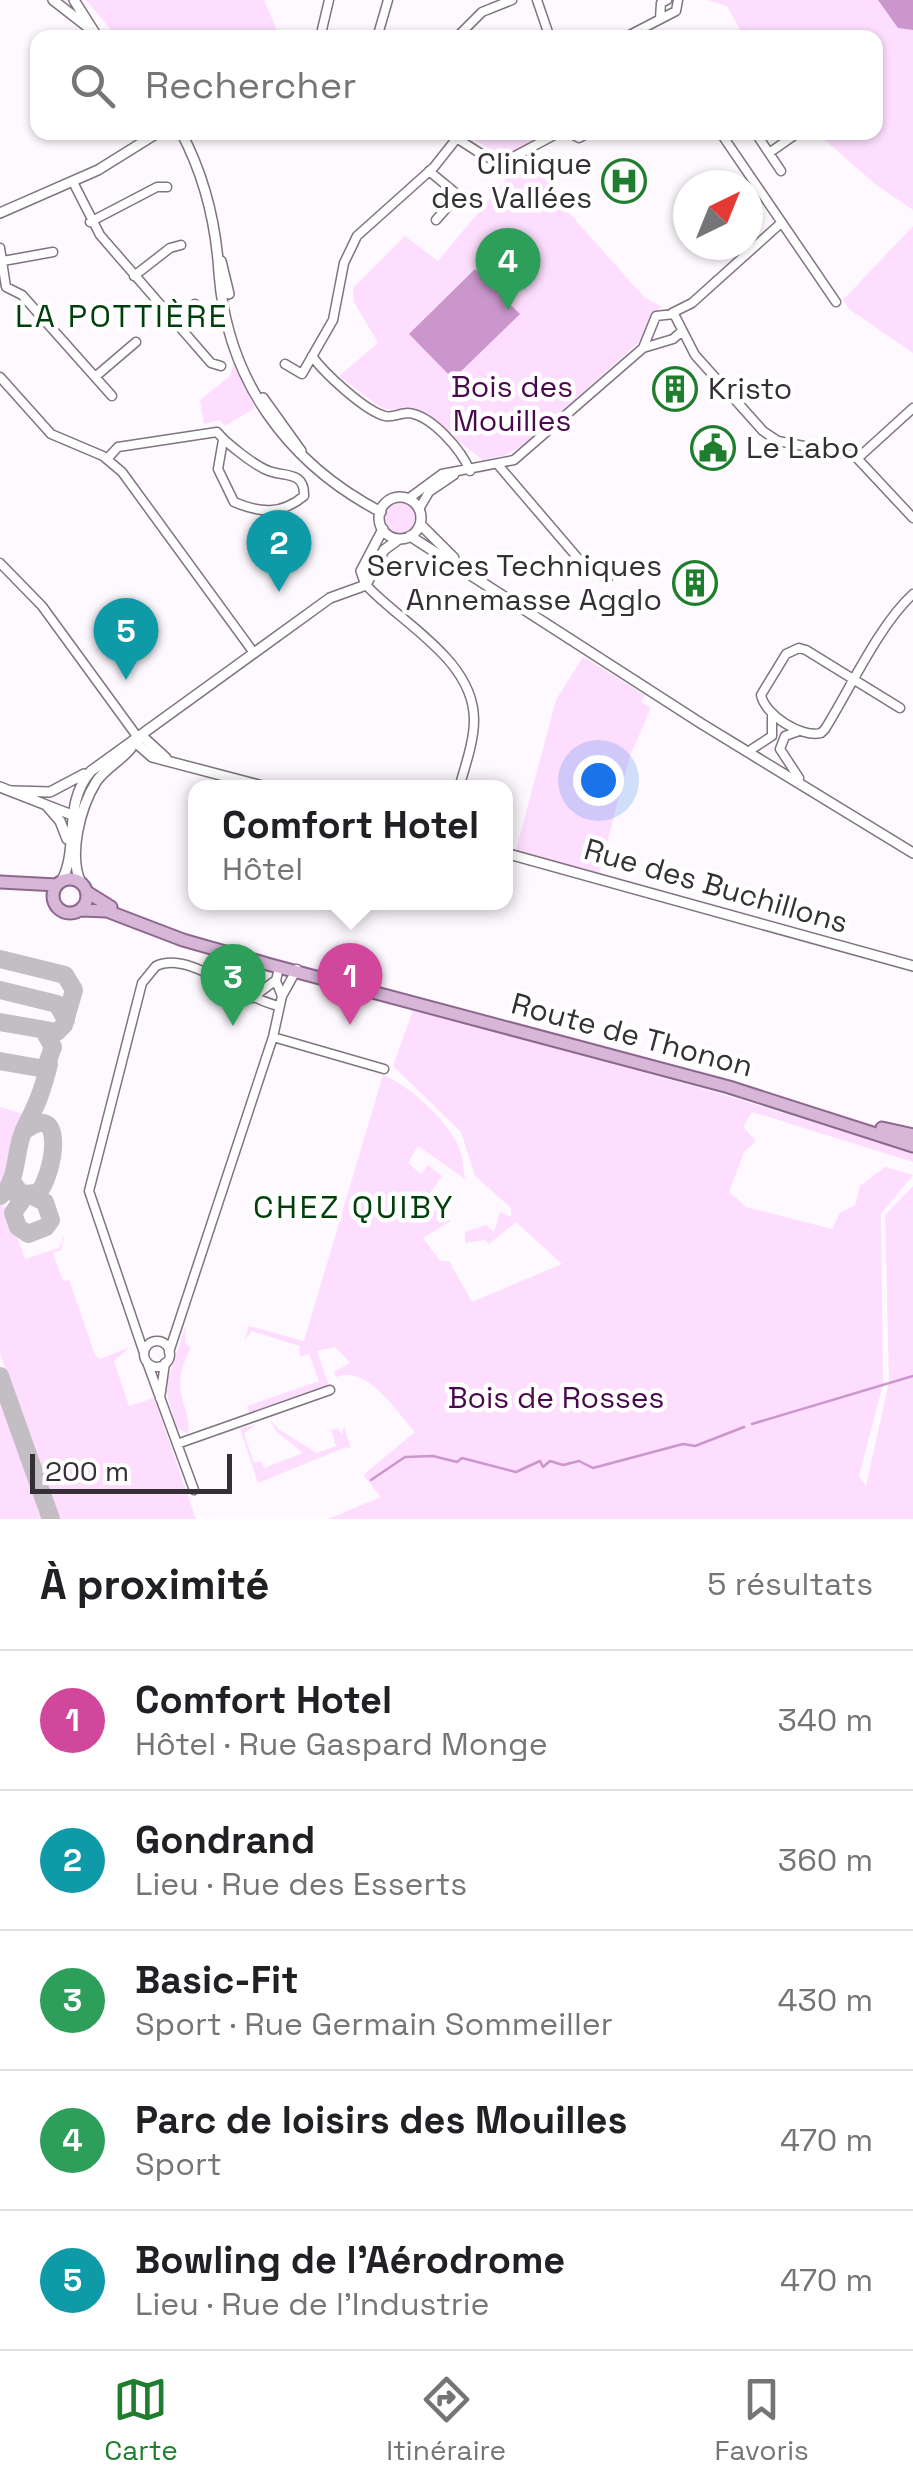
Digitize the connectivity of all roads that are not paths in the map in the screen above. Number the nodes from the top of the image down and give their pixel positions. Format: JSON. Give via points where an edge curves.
{"nodes":[{"id":1,"x":53,"y":0,"type":"edge"},
{"id":2,"x":74,"y":0,"type":"edge"},
{"id":3,"x":329,"y":0,"type":"edge"},
{"id":4,"x":388,"y":0,"type":"edge"},
{"id":5,"x":512,"y":0,"type":"edge"},
{"id":6,"x":537,"y":0,"type":"edge"},
{"id":7,"x":667,"y":0,"type":"edge"},
{"id":8,"x":678,"y":0,"type":"edge"},
{"id":9,"x":660,"y":19,"type":"junction"},
{"id":10,"x":89,"y":28,"type":"joint"},
{"id":11,"x":322,"y":30,"type":"edge"},
{"id":12,"x":379,"y":30,"type":"edge"},
{"id":13,"x":464,"y":30,"type":"edge"},
{"id":14,"x":547,"y":30,"type":"edge"},
{"id":15,"x":639,"y":30,"type":"edge"},
{"id":16,"x":145,"y":140,"type":"edge"},
{"id":17,"x":185,"y":140,"type":"edge"},
{"id":18,"x":455,"y":140,"type":"edge"},
{"id":19,"x":461,"y":140,"type":"edge"},
{"id":20,"x":545,"y":140,"type":"edge"},
{"id":21,"x":725,"y":140,"type":"edge"},
{"id":22,"x":760,"y":140,"type":"edge"},
{"id":23,"x":788,"y":140,"type":"edge"},
{"id":24,"x":769,"y":153,"type":"junction"},
{"id":25,"x":429,"y":171,"type":"junction"},
{"id":26,"x":781,"y":171,"type":"dead end"},
{"id":27,"x":73,"y":182,"type":"junction"},
{"id":28,"x":167,"y":187,"type":"dead end"},
{"id":29,"x":0,"y":213,"type":"edge"},
{"id":30,"x":436,"y":220,"type":"dead end"},
{"id":31,"x":90,"y":222,"type":"junction"},
{"id":32,"x":782,"y":223,"type":"junction"},
{"id":33,"x":181,"y":245,"type":"dead end"},
{"id":34,"x":0,"y":248,"type":"edge"},
{"id":35,"x":52,"y":252,"type":"dead end"},
{"id":36,"x":3,"y":261,"type":"junction"},
{"id":37,"x":134,"y":276,"type":"junction"},
{"id":38,"x":836,"y":302,"type":"dead end"},
{"id":39,"x":195,"y":304,"type":"dead end"},
{"id":40,"x":692,"y":304,"type":"junction"},
{"id":41,"x":672,"y":312,"type":"junction"},
{"id":42,"x":175,"y":322,"type":"junction"},
{"id":43,"x":681,"y":328,"type":"junction"},
{"id":44,"x":653,"y":330,"type":"junction"},
{"id":45,"x":667,"y":340,"type":"junction"},
{"id":46,"x":136,"y":342,"type":"dead end"},
{"id":47,"x":644,"y":348,"type":"junction"},
{"id":48,"x":312,"y":356,"type":"junction"},
{"id":49,"x":695,"y":356,"type":"junction"},
{"id":50,"x":285,"y":364,"type":"dead end"},
{"id":51,"x":221,"y":366,"type":"dead end"},
{"id":52,"x":0,"y":377,"type":"edge"},
{"id":53,"x":95,"y":377,"type":"junction"},
{"id":54,"x":112,"y":396,"type":"dead end"},
{"id":55,"x":913,"y":408,"type":"edge"},
{"id":56,"x":223,"y":440,"type":"junction"},
{"id":57,"x":858,"y":458,"type":"junction"},
{"id":58,"x":108,"y":459,"type":"junction"},
{"id":59,"x":498,"y":466,"type":"junction"},
{"id":60,"x":466,"y":472,"type":"junction"},
{"id":61,"x":408,"y":498,"type":"junction"},
{"id":62,"x":419,"y":509,"type":"junction"},
{"id":63,"x":381,"y":512,"type":"junction"},
{"id":64,"x":913,"y":518,"type":"edge"},
{"id":65,"x":420,"y":524,"type":"junction"},
{"id":66,"x":383,"y":529,"type":"junction"},
{"id":67,"x":405,"y":537,"type":"junction"},
{"id":68,"x":0,"y":563,"type":"edge"},
{"id":69,"x":470,"y":575,"type":"junction"},
{"id":70,"x":608,"y":578,"type":"dead end"},
{"id":71,"x":366,"y":585,"type":"junction"},
{"id":72,"x":913,"y":594,"type":"edge"},
{"id":73,"x":254,"y":653,"type":"junction"},
{"id":74,"x":856,"y":680,"type":"junction"},
{"id":75,"x":668,"y":700,"type":"junction"},
{"id":76,"x":900,"y":708,"type":"dead end"},
{"id":77,"x":772,"y":713,"type":"junction"},
{"id":78,"x":800,"y":731,"type":"junction"},
{"id":79,"x":139,"y":739,"type":"junction"},
{"id":80,"x":752,"y":748,"type":"junction"},
{"id":81,"x":152,"y":757,"type":"junction"},
{"id":82,"x":170,"y":760,"type":"junction"},
{"id":83,"x":114,"y":764,"type":"junction"},
{"id":84,"x":97,"y":766,"type":"junction"},
{"id":85,"x":800,"y":778,"type":"junction"},
{"id":86,"x":241,"y":780,"type":"edge"},
{"id":87,"x":460,"y":780,"type":"edge"},
{"id":88,"x":64,"y":786,"type":"junction"},
{"id":89,"x":0,"y":788,"type":"edge"},
{"id":90,"x":12,"y":791,"type":"junction"},
{"id":91,"x":78,"y":792,"type":"junction"},
{"id":92,"x":88,"y":801,"type":"junction"},
{"id":93,"x":42,"y":802,"type":"junction"},
{"id":94,"x":72,"y":815,"type":"junction"},
{"id":95,"x":84,"y":816,"type":"junction"},
{"id":96,"x":875,"y":829,"type":"junction"},
{"id":97,"x":69,"y":846,"type":"junction"},
{"id":98,"x":913,"y":853,"type":"edge"},
{"id":99,"x":513,"y":855,"type":"edge"},
{"id":100,"x":6,"y":883,"type":"edge"},
{"id":101,"x":59,"y":884,"type":"junction"},
{"id":102,"x":84,"y":887,"type":"junction"},
{"id":103,"x":54,"y":902,"type":"junction"},
{"id":104,"x":81,"y":910,"type":"junction"},
{"id":105,"x":280,"y":965,"type":"junction"},
{"id":106,"x":913,"y":966,"type":"edge"},
{"id":107,"x":297,"y":970,"type":"junction"},
{"id":108,"x":276,"y":980,"type":"junction"},
{"id":109,"x":282,"y":996,"type":"junction"},
{"id":110,"x":252,"y":998,"type":"junction"},
{"id":111,"x":279,"y":1006,"type":"junction"},
{"id":112,"x":273,"y":1037,"type":"junction"},
{"id":113,"x":384,"y":1069,"type":"dead end"},
{"id":114,"x":854,"y":1123,"type":"junction"},
{"id":115,"x":913,"y":1135,"type":"edge"},
{"id":116,"x":913,"y":1146,"type":"edge"},
{"id":117,"x":134,"y":1325,"type":"junction"},
{"id":118,"x":179,"y":1325,"type":"junction"},
{"id":119,"x":157,"y":1342,"type":"junction"},
{"id":120,"x":169,"y":1352,"type":"junction"},
{"id":121,"x":146,"y":1358,"type":"junction"},
{"id":122,"x":165,"y":1363,"type":"junction"},
{"id":123,"x":330,"y":1390,"type":"dead end"},
{"id":124,"x":161,"y":1402,"type":"junction"},
{"id":125,"x":177,"y":1444,"type":"junction"},
{"id":126,"x":194,"y":1490,"type":"dead end"}],
"edges":[{"from":1,"to":10,"type":"street"},
{"from":2,"to":10,"type":"street"},
{"from":3,"to":11,"type":"street"},
{"from":4,"to":12,"type":"street"},
{"from":5,"to":13,"type":"street","via":[[482,12]]},
{"from":6,"to":14,"type":"street"},
{"from":7,"to":9,"type":"street"},
{"from":8,"to":9,"type":"street","via":[[676,11]]},
{"from":9,"to":15,"type":"street"},
{"from":16,"to":27,"type":"street"},
{"from":17,"to":63,"type":"street","via":[[204,184],[230,332],[248,382],[276,430],[340,488]]},
{"from":18,"to":25,"type":"street"},
{"from":19,"to":20,"type":"street","via":[[504,162]]},
{"from":21,"to":32,"type":"street"},
{"from":22,"to":24,"type":"street"},
{"from":23,"to":24,"type":"street"},
{"from":24,"to":26,"type":"street"},
{"from":25,"to":30,"type":"street","via":[[458,195]]},
{"from":25,"to":48,"type":"street","via":[[353,241],[332,320]]},
{"from":27,"to":29,"type":"street"},
{"from":27,"to":31,"type":"street"},
{"from":28,"to":31,"type":"street"},
{"from":31,"to":37,"type":"street"},
{"from":32,"to":38,"type":"street"},
{"from":32,"to":40,"type":"street"},
{"from":33,"to":37,"type":"street"},
{"from":34,"to":36,"type":"street"},
{"from":35,"to":36,"type":"street"},
{"from":36,"to":53,"type":"street","via":[[6,287],[22,295]]},
{"from":37,"to":42,"type":"street"},
{"from":39,"to":42,"type":"street"},
{"from":40,"to":41,"type":"street"},
{"from":40,"to":43,"type":"street"},
{"from":41,"to":43,"type":"street"},
{"from":41,"to":44,"type":"street","via":[[658,315]]},
{"from":42,"to":51,"type":"street"},
{"from":43,"to":45,"type":"street"},
{"from":43,"to":49,"type":"street"},
{"from":44,"to":45,"type":"street"},
{"from":44,"to":47,"type":"street"},
{"from":45,"to":47,"type":"street"},
{"from":45,"to":49,"type":"street"},
{"from":46,"to":53,"type":"street"},
{"from":47,"to":59,"type":"street","via":[[538,442]]},
{"from":48,"to":50,"type":"street","via":[[302,374]]},
{"from":48,"to":60,"type":"street","via":[[384,416],[409,413],[424,420],[459,450]]},
{"from":49,"to":57,"type":"street","via":[[774,440]]},
{"from":52,"to":58,"type":"street","via":[[51,434]]},
{"from":53,"to":54,"type":"street"},
{"from":55,"to":57,"type":"street"},
{"from":56,"to":56,"type":"street","via":[[268,471],[294,476],[304,496],[260,513],[234,502],[218,469]]},
{"from":56,"to":58,"type":"street","via":[[210,432],[125,446]]},
{"from":57,"to":64,"type":"street"},
{"from":58,"to":73,"type":"street"},
{"from":59,"to":60,"type":"street"},
{"from":59,"to":70,"type":"street","via":[[588,570]]},
{"from":60,"to":61,"type":"street","via":[[442,474]]},
{"from":60,"to":62,"type":"street","via":[[433,488]]},
{"from":61,"to":62,"type":"street"},
{"from":61,"to":63,"type":"street","via":[[394,498]]},
{"from":62,"to":65,"type":"street"},
{"from":63,"to":66,"type":"street"},
{"from":65,"to":67,"type":"street"},
{"from":65,"to":69,"type":"street"},
{"from":66,"to":67,"type":"street"},
{"from":66,"to":71,"type":"street","via":[[361,570]]},
{"from":67,"to":69,"type":"street"},
{"from":67,"to":71,"type":"street","via":[[386,548]]},
{"from":68,"to":79,"type":"street","via":[[42,606]]},
{"from":69,"to":75,"type":"street"},
{"from":71,"to":73,"type":"street","via":[[337,594]]},
{"from":71,"to":87,"type":"street","via":[[467,686],[474,724]]},
{"from":72,"to":74,"type":"street"},
{"from":73,"to":79,"type":"street"},
{"from":74,"to":76,"type":"street"},
{"from":74,"to":77,"type":"street","via":[[806,650],[792,649],[762,693]]},
{"from":74,"to":78,"type":"street","via":[[823,731]]},
{"from":75,"to":80,"type":"street"},
{"from":75,"to":96,"type":"street"},
{"from":77,"to":78,"type":"street"},
{"from":77,"to":80,"type":"street","via":[[772,736]]},
{"from":78,"to":85,"type":"street","via":[[787,734],[780,746]]},
{"from":79,"to":81,"type":"street"},
{"from":79,"to":82,"type":"street"},
{"from":79,"to":83,"type":"street"},
{"from":79,"to":84,"type":"street"},
{"from":80,"to":85,"type":"street"},
{"from":81,"to":82,"type":"street"},
{"from":81,"to":83,"type":"street"},
{"from":82,"to":86,"type":"street"},
{"from":83,"to":92,"type":"street"},
{"from":84,"to":88,"type":"street"},
{"from":84,"to":91,"type":"street"},
{"from":85,"to":96,"type":"street"},
{"from":88,"to":90,"type":"street","via":[[46,793]]},
{"from":88,"to":91,"type":"street"},
{"from":89,"to":90,"type":"street"},
{"from":90,"to":93,"type":"street"},
{"from":91,"to":92,"type":"street"},
{"from":91,"to":94,"type":"street"},
{"from":92,"to":95,"type":"street"},
{"from":93,"to":94,"type":"street"},
{"from":93,"to":97,"type":"street","via":[[58,818]]},
{"from":94,"to":95,"type":"street"},
{"from":94,"to":97,"type":"street"},
{"from":95,"to":102,"type":"street","via":[[74,856]]},
{"from":96,"to":98,"type":"street"},
{"from":97,"to":101,"type":"street"},
{"from":99,"to":106,"type":"street","name":"Rue des Buchillons"},
{"from":100,"to":101,"type":"main road"},
{"from":100,"to":103,"type":"main road"},
{"from":101,"to":102,"type":"main road"},
{"from":101,"to":103,"type":"main road"},
{"from":102,"to":104,"type":"main road"},
{"from":102,"to":105,"type":"main road","name":"Route de Thonon","via":[[107,906]]},
{"from":103,"to":104,"type":"main road","name":"Route de Thonon","via":[[66,913]]},
{"from":104,"to":105,"type":"main road","name":"Route de Thonon","via":[[107,911],[183,940]]},
{"from":105,"to":107,"type":"main road","name":"Route de Thonon"},
{"from":105,"to":108,"type":"street"},
{"from":107,"to":109,"type":"street"},
{"from":107,"to":114,"type":"main road","name":"Route de Thonon"},
{"from":108,"to":109,"type":"street"},
{"from":108,"to":110,"type":"street"},
{"from":109,"to":111,"type":"street"},
{"from":110,"to":111,"type":"street"},
{"from":110,"to":117,"type":"street","via":[[176,961],[156,966],[142,983],[88,1186]]},
{"from":111,"to":112,"type":"street"},
{"from":112,"to":113,"type":"street"},
{"from":112,"to":118,"type":"street"},
{"from":114,"to":115,"type":"main road","name":"Route de Thonon"},
{"from":114,"to":116,"type":"main road","name":"Route de Thonon"},
{"from":117,"to":119,"type":"street"},
{"from":117,"to":121,"type":"street"},
{"from":118,"to":119,"type":"street"},
{"from":118,"to":120,"type":"street"},
{"from":119,"to":120,"type":"street"},
{"from":119,"to":121,"type":"street"},
{"from":120,"to":122,"type":"street"},
{"from":121,"to":122,"type":"street","via":[[156,1366]]},
{"from":121,"to":124,"type":"street"},
{"from":122,"to":124,"type":"street"},
{"from":123,"to":125,"type":"street"},
{"from":124,"to":125,"type":"street"},
{"from":125,"to":126,"type":"street"}]}
